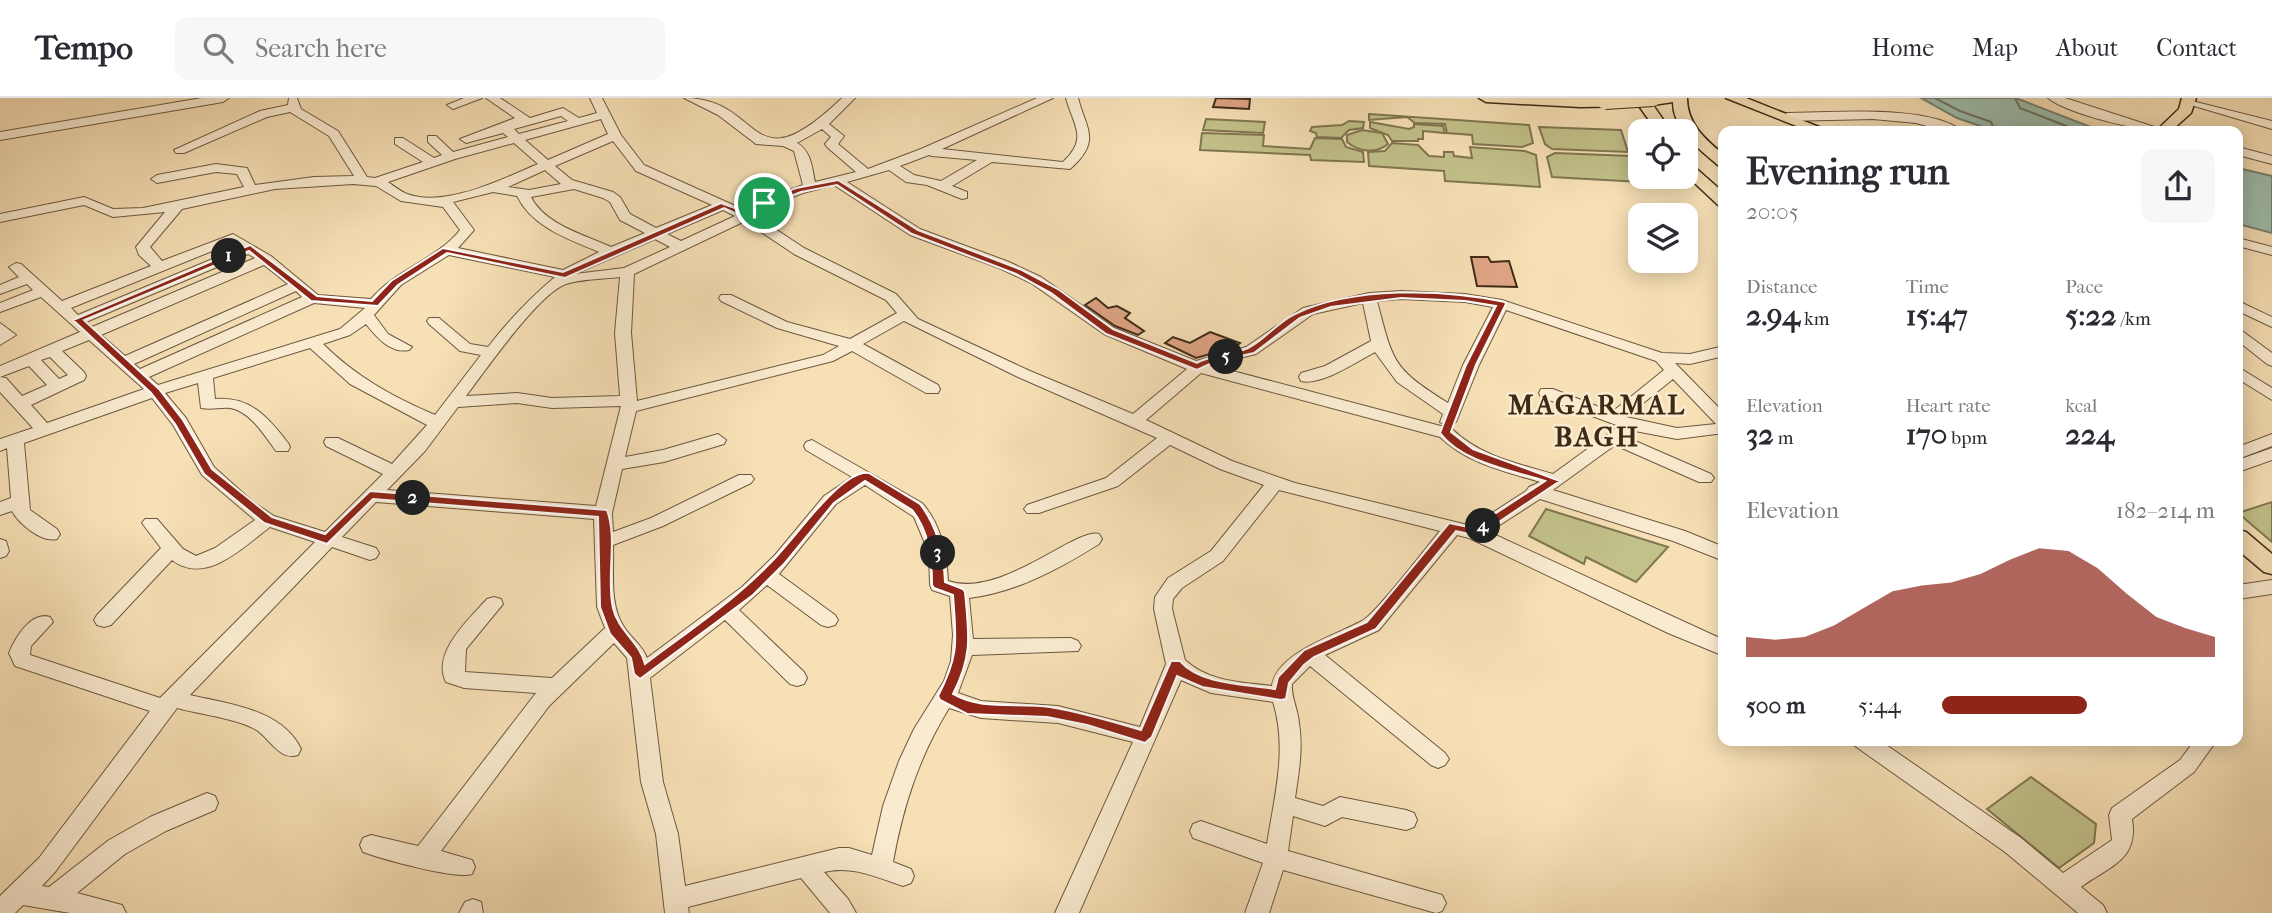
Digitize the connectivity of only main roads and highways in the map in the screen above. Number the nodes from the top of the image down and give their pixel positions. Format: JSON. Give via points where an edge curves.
{"nodes":[{"id":1,"x":1486,"y":98,"type":"edge"},
{"id":2,"x":1558,"y":98,"type":"edge"},
{"id":3,"x":1672,"y":98,"type":"edge"},
{"id":4,"x":1680,"y":98,"type":"edge"},
{"id":5,"x":1733,"y":98,"type":"edge"},
{"id":6,"x":1750,"y":98,"type":"edge"},
{"id":7,"x":2189,"y":99,"type":"edge"},
{"id":8,"x":1646,"y":100,"type":"edge"},
{"id":9,"x":1781,"y":115,"type":"junction"},
{"id":10,"x":1658,"y":119,"type":"edge"},
{"id":11,"x":1674,"y":119,"type":"edge"},
{"id":12,"x":1681,"y":119,"type":"edge"},
{"id":13,"x":1809,"y":126,"type":"edge"},
{"id":14,"x":2168,"y":126,"type":"edge"},
{"id":15,"x":1698,"y":144,"type":"edge"},
{"id":16,"x":1698,"y":151,"type":"edge"},
{"id":17,"x":1718,"y":159,"type":"edge"},
{"id":18,"x":1698,"y":162,"type":"edge"},
{"id":19,"x":1718,"y":172,"type":"edge"},
{"id":20,"x":1698,"y":178,"type":"edge"},
{"id":21,"x":1718,"y":180,"type":"edge"},
{"id":22,"x":1718,"y":196,"type":"edge"},
{"id":23,"x":2243,"y":526,"type":"edge"},
{"id":24,"x":2243,"y":532,"type":"edge"},
{"id":25,"x":2243,"y":542,"type":"edge"},
{"id":26,"x":2272,"y":547,"type":"edge"},
{"id":27,"x":2272,"y":553,"type":"edge"},
{"id":28,"x":2243,"y":554,"type":"edge"},
{"id":29,"x":2272,"y":566,"type":"edge"},
{"id":30,"x":2272,"y":577,"type":"edge"}],
"edges":[{"from":1,"to":8,"type":"main road"},
{"from":2,"to":8,"type":"main road","bridge":true},
{"from":3,"to":8,"type":"main road"},
{"from":3,"to":11,"type":"main road","via":[[1668,111]]},
{"from":4,"to":12,"type":"main road"},
{"from":5,"to":9,"type":"main road"},
{"from":6,"to":9,"type":"main road"},
{"from":7,"to":14,"type":"main road","via":[[2186,110]]},
{"from":8,"to":10,"type":"main road"},
{"from":9,"to":13,"type":"main road"},
{"from":15,"to":17,"type":"main road"},
{"from":16,"to":19,"type":"main road"},
{"from":18,"to":21,"type":"main road"},
{"from":20,"to":22,"type":"main road"},
{"from":23,"to":26,"type":"main road"},
{"from":24,"to":27,"type":"main road"},
{"from":25,"to":29,"type":"main road"},
{"from":28,"to":30,"type":"main road"}]}
